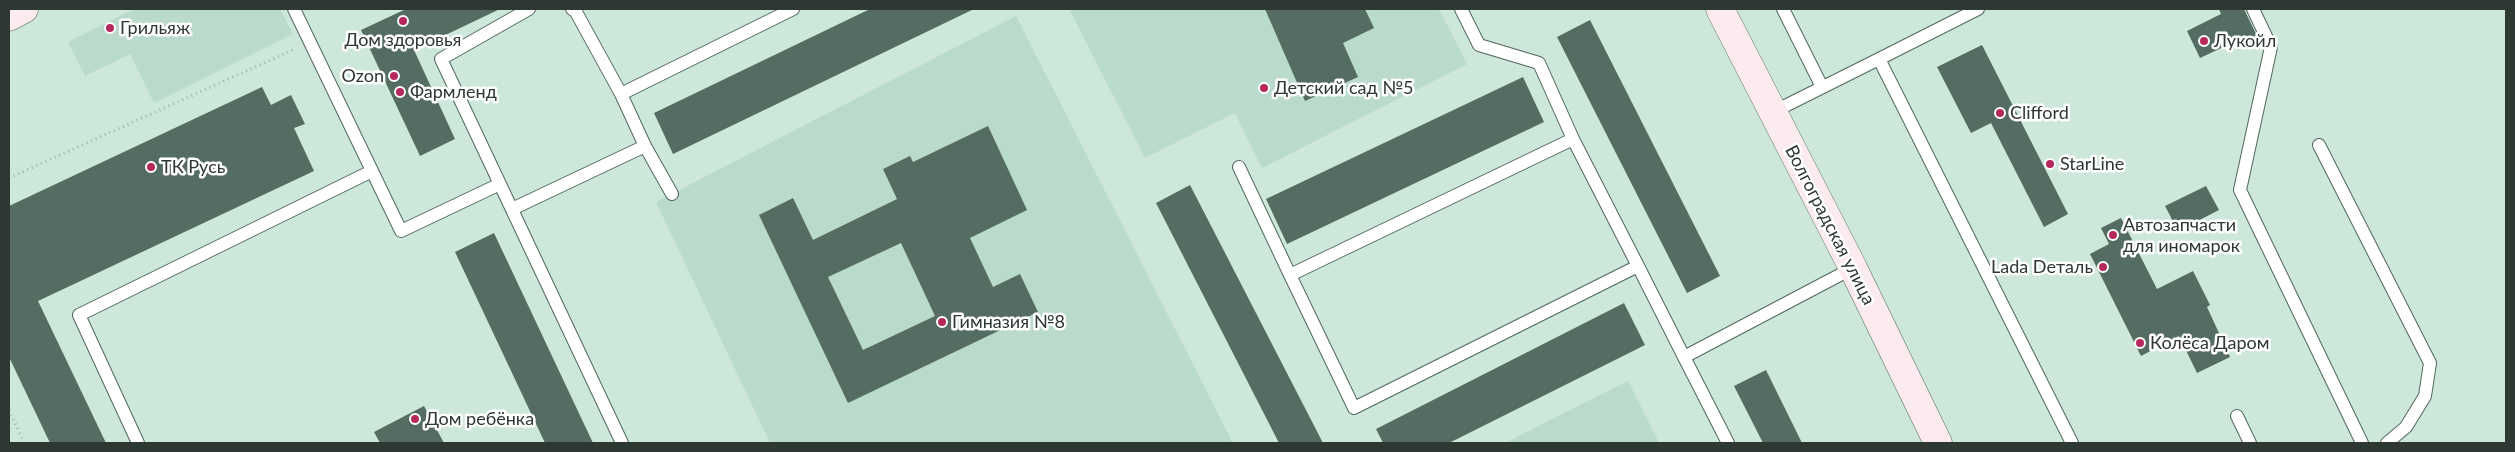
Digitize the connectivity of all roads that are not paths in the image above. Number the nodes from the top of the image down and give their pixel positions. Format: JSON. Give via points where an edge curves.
{"nodes":[{"id":1,"x":24,"y":9,"type":"edge"},
{"id":2,"x":294,"y":9,"type":"edge"},
{"id":3,"x":529,"y":9,"type":"edge"},
{"id":4,"x":572,"y":9,"type":"edge"},
{"id":5,"x":793,"y":9,"type":"edge"},
{"id":6,"x":1461,"y":9,"type":"edge"},
{"id":7,"x":1720,"y":9,"type":"edge"},
{"id":8,"x":1783,"y":9,"type":"edge"},
{"id":9,"x":1978,"y":9,"type":"edge"},
{"id":10,"x":2253,"y":9,"type":"edge"},
{"id":11,"x":9,"y":16,"type":"edge"},
{"id":12,"x":1879,"y":59,"type":"junction"},
{"id":13,"x":1822,"y":87,"type":"junction"},
{"id":14,"x":621,"y":94,"type":"junction"},
{"id":15,"x":1773,"y":112,"type":"junction"},
{"id":16,"x":1573,"y":139,"type":"junction"},
{"id":17,"x":2319,"y":145,"type":"dead end"},
{"id":18,"x":645,"y":146,"type":"junction"},
{"id":19,"x":1239,"y":167,"type":"dead end"},
{"id":20,"x":372,"y":171,"type":"junction"},
{"id":21,"x":500,"y":184,"type":"junction"},
{"id":22,"x":672,"y":194,"type":"dead end"},
{"id":23,"x":512,"y":209,"type":"junction"},
{"id":24,"x":1638,"y":266,"type":"junction"},
{"id":25,"x":1853,"y":268,"type":"junction"},
{"id":26,"x":1290,"y":275,"type":"junction"},
{"id":27,"x":1684,"y":357,"type":"junction"},
{"id":28,"x":2237,"y":416,"type":"dead end"},
{"id":29,"x":138,"y":443,"type":"edge"},
{"id":30,"x":622,"y":443,"type":"edge"},
{"id":31,"x":1728,"y":443,"type":"edge"},
{"id":32,"x":1938,"y":443,"type":"edge"},
{"id":33,"x":2072,"y":443,"type":"edge"},
{"id":34,"x":2250,"y":443,"type":"edge"},
{"id":35,"x":2362,"y":443,"type":"edge"},
{"id":36,"x":2387,"y":443,"type":"edge"}],
"edges":[{"from":1,"to":11,"type":"main road"},
{"from":2,"to":20,"type":"lane"},
{"from":3,"to":21,"type":"lane","via":[[441,59]]},
{"from":4,"to":14,"type":"lane"},
{"from":5,"to":14,"type":"lane"},
{"from":6,"to":16,"type":"lane","via":[[1479,45],[1539,63]]},
{"from":7,"to":15,"type":"main road","name":"Волгоградская улица"},
{"from":8,"to":13,"type":"lane"},
{"from":9,"to":12,"type":"lane"},
{"from":10,"to":35,"type":"lane","via":[[2272,47],[2240,190]]},
{"from":12,"to":13,"type":"lane"},
{"from":12,"to":33,"type":"lane"},
{"from":13,"to":15,"type":"lane"},
{"from":14,"to":18,"type":"lane"},
{"from":15,"to":25,"type":"main road","name":"Волгоградская улица"},
{"from":16,"to":24,"type":"lane"},
{"from":16,"to":26,"type":"lane"},
{"from":17,"to":36,"type":"lane","via":[[2430,363],[2425,396],[2406,427]]},
{"from":18,"to":22,"type":"lane"},
{"from":18,"to":23,"type":"lane"},
{"from":19,"to":26,"type":"lane"},
{"from":20,"to":21,"type":"lane","via":[[401,231]]},
{"from":20,"to":29,"type":"lane","via":[[79,315]]},
{"from":21,"to":23,"type":"lane"},
{"from":23,"to":30,"type":"lane"},
{"from":24,"to":26,"type":"lane","via":[[1354,408]]},
{"from":24,"to":27,"type":"lane"},
{"from":25,"to":27,"type":"lane"},
{"from":25,"to":32,"type":"main road","name":"Волгоградская улица"},
{"from":27,"to":31,"type":"lane"},
{"from":28,"to":34,"type":"lane"}]}
